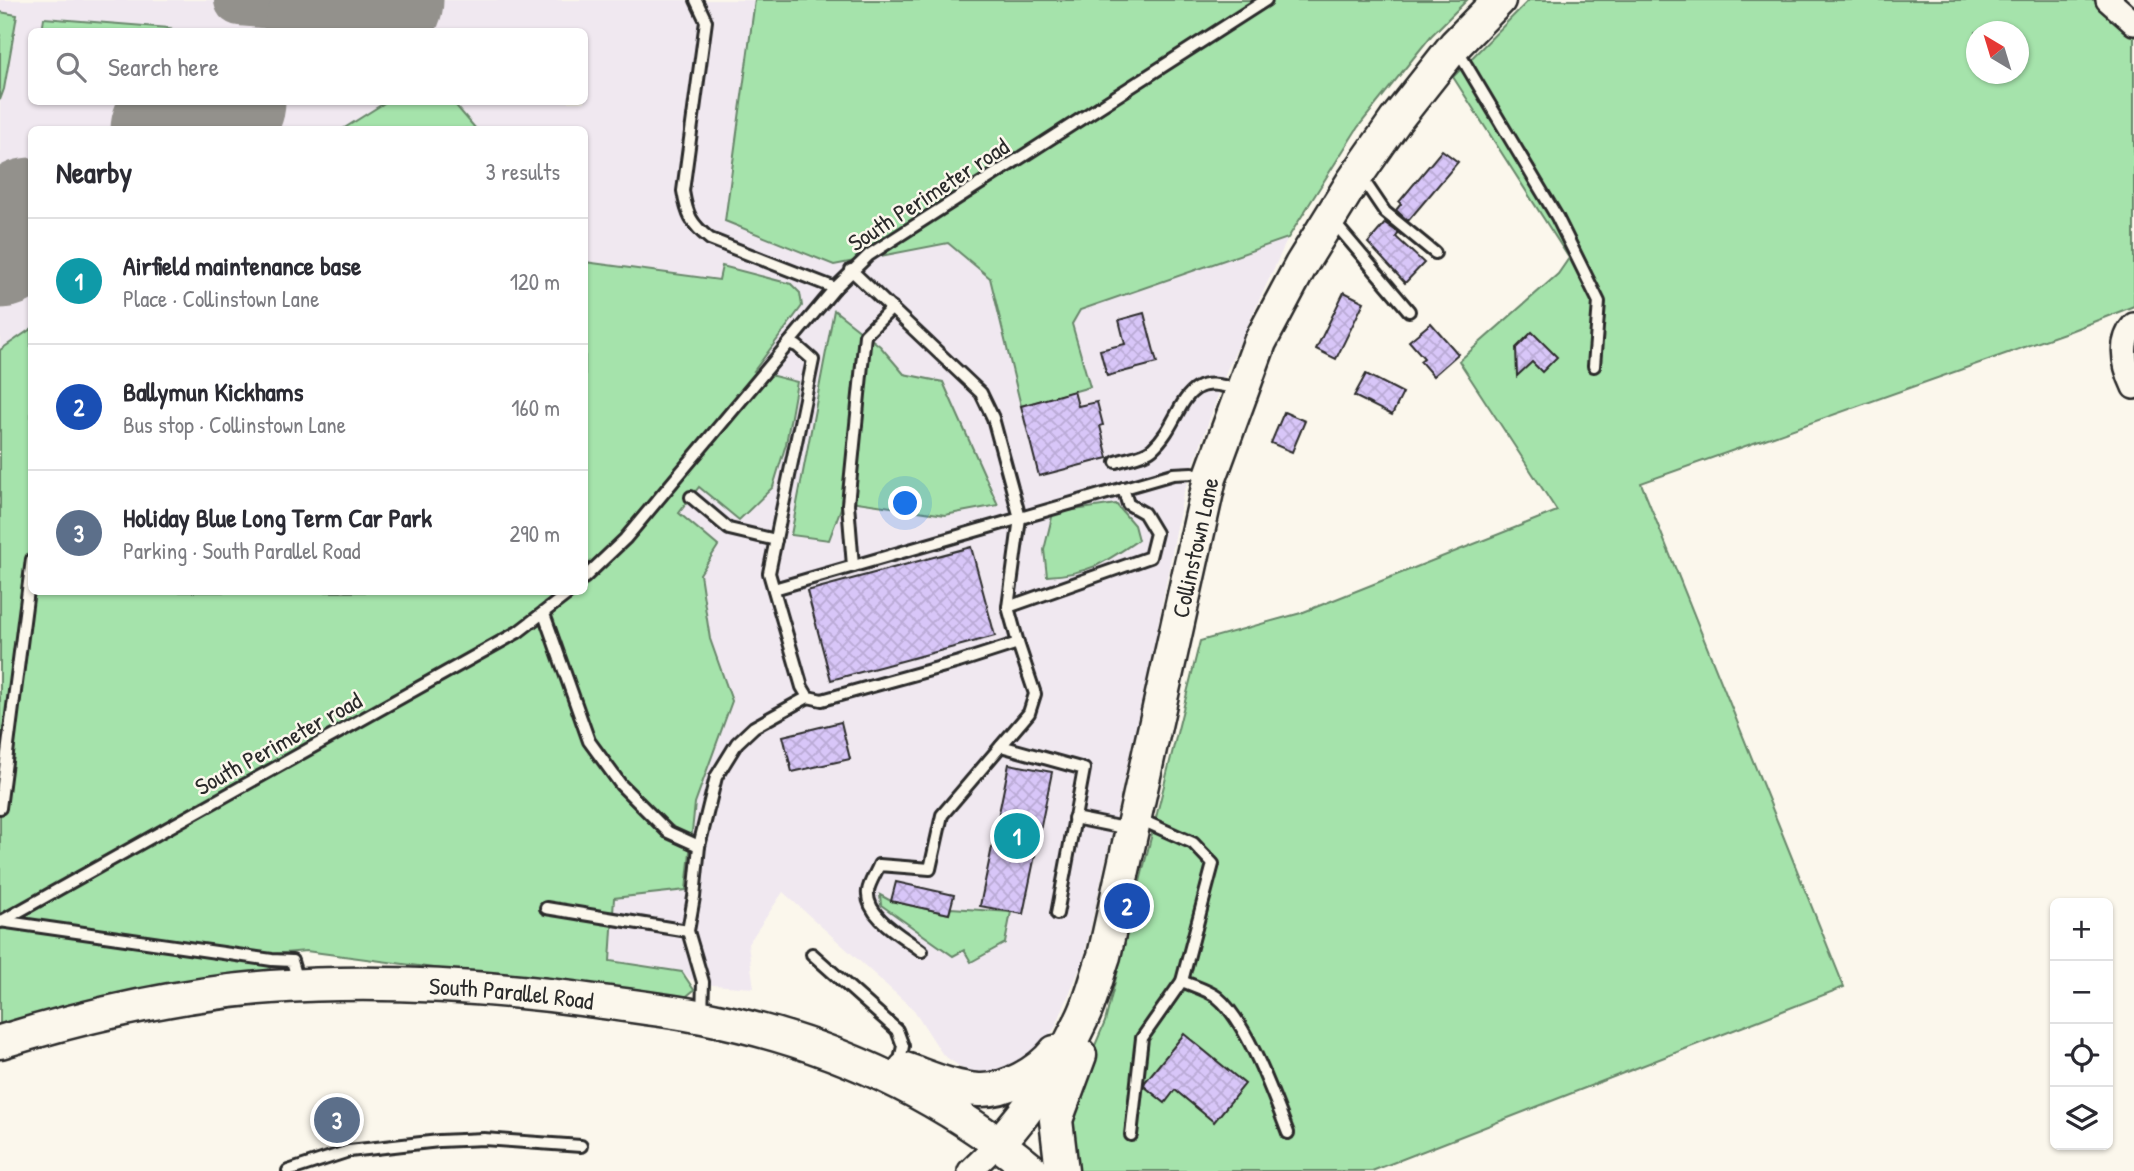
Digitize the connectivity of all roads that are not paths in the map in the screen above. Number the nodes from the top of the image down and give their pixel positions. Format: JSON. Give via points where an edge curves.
{"nodes":[{"id":1,"x":696,"y":0,"type":"edge"},
{"id":2,"x":1266,"y":0,"type":"edge"},
{"id":3,"x":1499,"y":0,"type":"edge"},
{"id":4,"x":2108,"y":0,"type":"edge"},
{"id":5,"x":2134,"y":23,"type":"edge"},
{"id":6,"x":1455,"y":45,"type":"junction"},
{"id":7,"x":1359,"y":173,"type":"junction"},
{"id":8,"x":1330,"y":218,"type":"junction"},
{"id":9,"x":1435,"y":253,"type":"dead end"},
{"id":10,"x":852,"y":270,"type":"junction"},
{"id":11,"x":835,"y":288,"type":"junction"},
{"id":12,"x":892,"y":307,"type":"junction"},
{"id":13,"x":1409,"y":310,"type":"dead end"},
{"id":14,"x":2134,"y":325,"type":"edge"},
{"id":15,"x":789,"y":342,"type":"junction"},
{"id":16,"x":1594,"y":366,"type":"dead end"},
{"id":17,"x":2134,"y":387,"type":"edge"},
{"id":18,"x":1241,"y":392,"type":"junction"},
{"id":19,"x":1116,"y":462,"type":"dead end"},
{"id":20,"x":1210,"y":478,"type":"junction"},
{"id":21,"x":1123,"y":488,"type":"junction"},
{"id":22,"x":691,"y":497,"type":"dead end"},
{"id":23,"x":1020,"y":518,"type":"junction"},
{"id":24,"x":776,"y":540,"type":"junction"},
{"id":25,"x":853,"y":566,"type":"junction"},
{"id":26,"x":588,"y":574,"type":"edge"},
{"id":27,"x":774,"y":589,"type":"junction"},
{"id":28,"x":28,"y":590,"type":"edge"},
{"id":29,"x":566,"y":595,"type":"edge"},
{"id":30,"x":1008,"y":607,"type":"junction"},
{"id":31,"x":544,"y":614,"type":"junction"},
{"id":32,"x":1018,"y":643,"type":"junction"},
{"id":33,"x":808,"y":697,"type":"junction"},
{"id":34,"x":1001,"y":746,"type":"junction"},
{"id":35,"x":0,"y":807,"type":"edge"},
{"id":36,"x":1074,"y":818,"type":"junction"},
{"id":37,"x":1133,"y":823,"type":"junction"},
{"id":38,"x":699,"y":846,"type":"junction"},
{"id":39,"x":546,"y":908,"type":"dead end"},
{"id":40,"x":1057,"y":914,"type":"dead end"},
{"id":41,"x":0,"y":921,"type":"edge"},
{"id":42,"x":688,"y":930,"type":"junction"},
{"id":43,"x":922,"y":951,"type":"dead end"},
{"id":44,"x":812,"y":954,"type":"dead end"},
{"id":45,"x":1182,"y":981,"type":"junction"},
{"id":46,"x":299,"y":986,"type":"junction"},
{"id":47,"x":1084,"y":1015,"type":"junction"},
{"id":48,"x":702,"y":1016,"type":"junction"},
{"id":49,"x":0,"y":1042,"type":"edge"},
{"id":50,"x":825,"y":1051,"type":"junction"},
{"id":51,"x":898,"y":1066,"type":"junction"},
{"id":52,"x":1288,"y":1133,"type":"dead end"},
{"id":53,"x":1131,"y":1135,"type":"dead end"},
{"id":54,"x":999,"y":1143,"type":"junction"},
{"id":55,"x":581,"y":1146,"type":"dead end"},
{"id":56,"x":288,"y":1171,"type":"edge"},
{"id":57,"x":970,"y":1171,"type":"edge"},
{"id":58,"x":1033,"y":1171,"type":"edge"},
{"id":59,"x":1062,"y":1171,"type":"edge"}],
"edges":[{"from":1,"to":11,"type":"lane","via":[[706,21],[682,191],[695,228],[710,239]]},
{"from":2,"to":10,"type":"lane","name":"South Perimeter road"},
{"from":3,"to":6,"type":"main road","name":"Collinstown Lane"},
{"from":4,"to":5,"type":"street"},
{"from":6,"to":7,"type":"main road","name":"Collinstown Lane"},
{"from":6,"to":16,"type":"lane","via":[[1557,217],[1599,302]]},
{"from":7,"to":8,"type":"main road","name":"Collinstown Lane"},
{"from":7,"to":9,"type":"lane","via":[[1385,212]]},
{"from":8,"to":13,"type":"lane"},
{"from":8,"to":18,"type":"main road","name":"Collinstown Lane","via":[[1261,342]]},
{"from":10,"to":11,"type":"lane","name":"South Perimeter road"},
{"from":10,"to":12,"type":"lane"},
{"from":11,"to":15,"type":"lane","name":"South Perimeter road"},
{"from":12,"to":23,"type":"lane","via":[[981,393],[993,418]]},
{"from":12,"to":25,"type":"lane","via":[[864,335],[848,504]]},
{"from":14,"to":17,"type":"street","via":[[2124,352]]},
{"from":15,"to":24,"type":"lane","via":[[813,360]]},
{"from":15,"to":26,"type":"lane","name":"South Perimeter road","via":[[625,539]]},
{"from":18,"to":19,"type":"lane","via":[[1223,384],[1203,384],[1190,393],[1151,451]]},
{"from":18,"to":20,"type":"main road","name":"Collinstown Lane"},
{"from":20,"to":21,"type":"lane","via":[[1173,474]]},
{"from":20,"to":37,"type":"main road","name":"Collinstown Lane"},
{"from":21,"to":23,"type":"lane"},
{"from":21,"to":30,"type":"lane","via":[[1128,504],[1144,513],[1156,533],[1150,557]]},
{"from":22,"to":24,"type":"lane","via":[[729,529]]},
{"from":23,"to":25,"type":"lane"},
{"from":23,"to":30,"type":"lane"},
{"from":24,"to":27,"type":"lane","via":[[769,573]]},
{"from":25,"to":27,"type":"lane"},
{"from":27,"to":33,"type":"lane"},
{"from":28,"to":35,"type":"lane"},
{"from":29,"to":31,"type":"lane","name":"South Perimeter road"},
{"from":30,"to":32,"type":"lane"},
{"from":31,"to":38,"type":"lane","via":[[589,741],[621,785],[668,832]]},
{"from":31,"to":41,"type":"lane","name":"South Perimeter road"},
{"from":32,"to":33,"type":"lane","via":[[822,700]]},
{"from":32,"to":34,"type":"lane","via":[[1035,694],[1029,713]]},
{"from":33,"to":38,"type":"lane","via":[[754,727],[737,743],[716,777]]},
{"from":34,"to":36,"type":"lane","via":[[1084,769]]},
{"from":34,"to":43,"type":"lane","via":[[942,815],[930,869],[879,865],[868,890],[869,904],[877,916]]},
{"from":36,"to":37,"type":"lane"},
{"from":36,"to":40,"type":"lane"},
{"from":37,"to":45,"type":"lane","via":[[1193,843],[1213,864]]},
{"from":37,"to":47,"type":"main road","name":"Collinstown Lane","via":[[1104,956]]},
{"from":38,"to":42,"type":"lane"},
{"from":39,"to":42,"type":"lane"},
{"from":41,"to":46,"type":"lane","via":[[292,961]]},
{"from":42,"to":48,"type":"lane","via":[[703,982]]},
{"from":44,"to":51,"type":"lane","via":[[897,1030],[903,1046]]},
{"from":45,"to":52,"type":"lane","via":[[1217,997],[1241,1026]]},
{"from":45,"to":53,"type":"lane","via":[[1142,1038]]},
{"from":46,"to":48,"type":"main road","name":"South Parallel Road","via":[[428,985],[527,992]]},
{"from":46,"to":49,"type":"main road","name":"South Parallel Road","via":[[184,998],[60,1023]]},
{"from":47,"to":51,"type":"main road","via":[[1045,1064],[1017,1082],[980,1090]]},
{"from":47,"to":54,"type":"main road","name":"Collinstown Lane","via":[[1052,1076]]},
{"from":47,"to":59,"type":"main road","via":[[1082,1048],[1056,1120]]},
{"from":48,"to":50,"type":"main road","name":"South Parallel Road","via":[[789,1037]]},
{"from":50,"to":51,"type":"main road"},
{"from":50,"to":54,"type":"main road","name":"South Parallel Road","via":[[892,1077]]},
{"from":54,"to":57,"type":"street"},
{"from":54,"to":58,"type":"main road","name":"South Parallel Road"},
{"from":55,"to":56,"type":"lane","via":[[484,1139],[439,1141],[349,1152]]}]}
